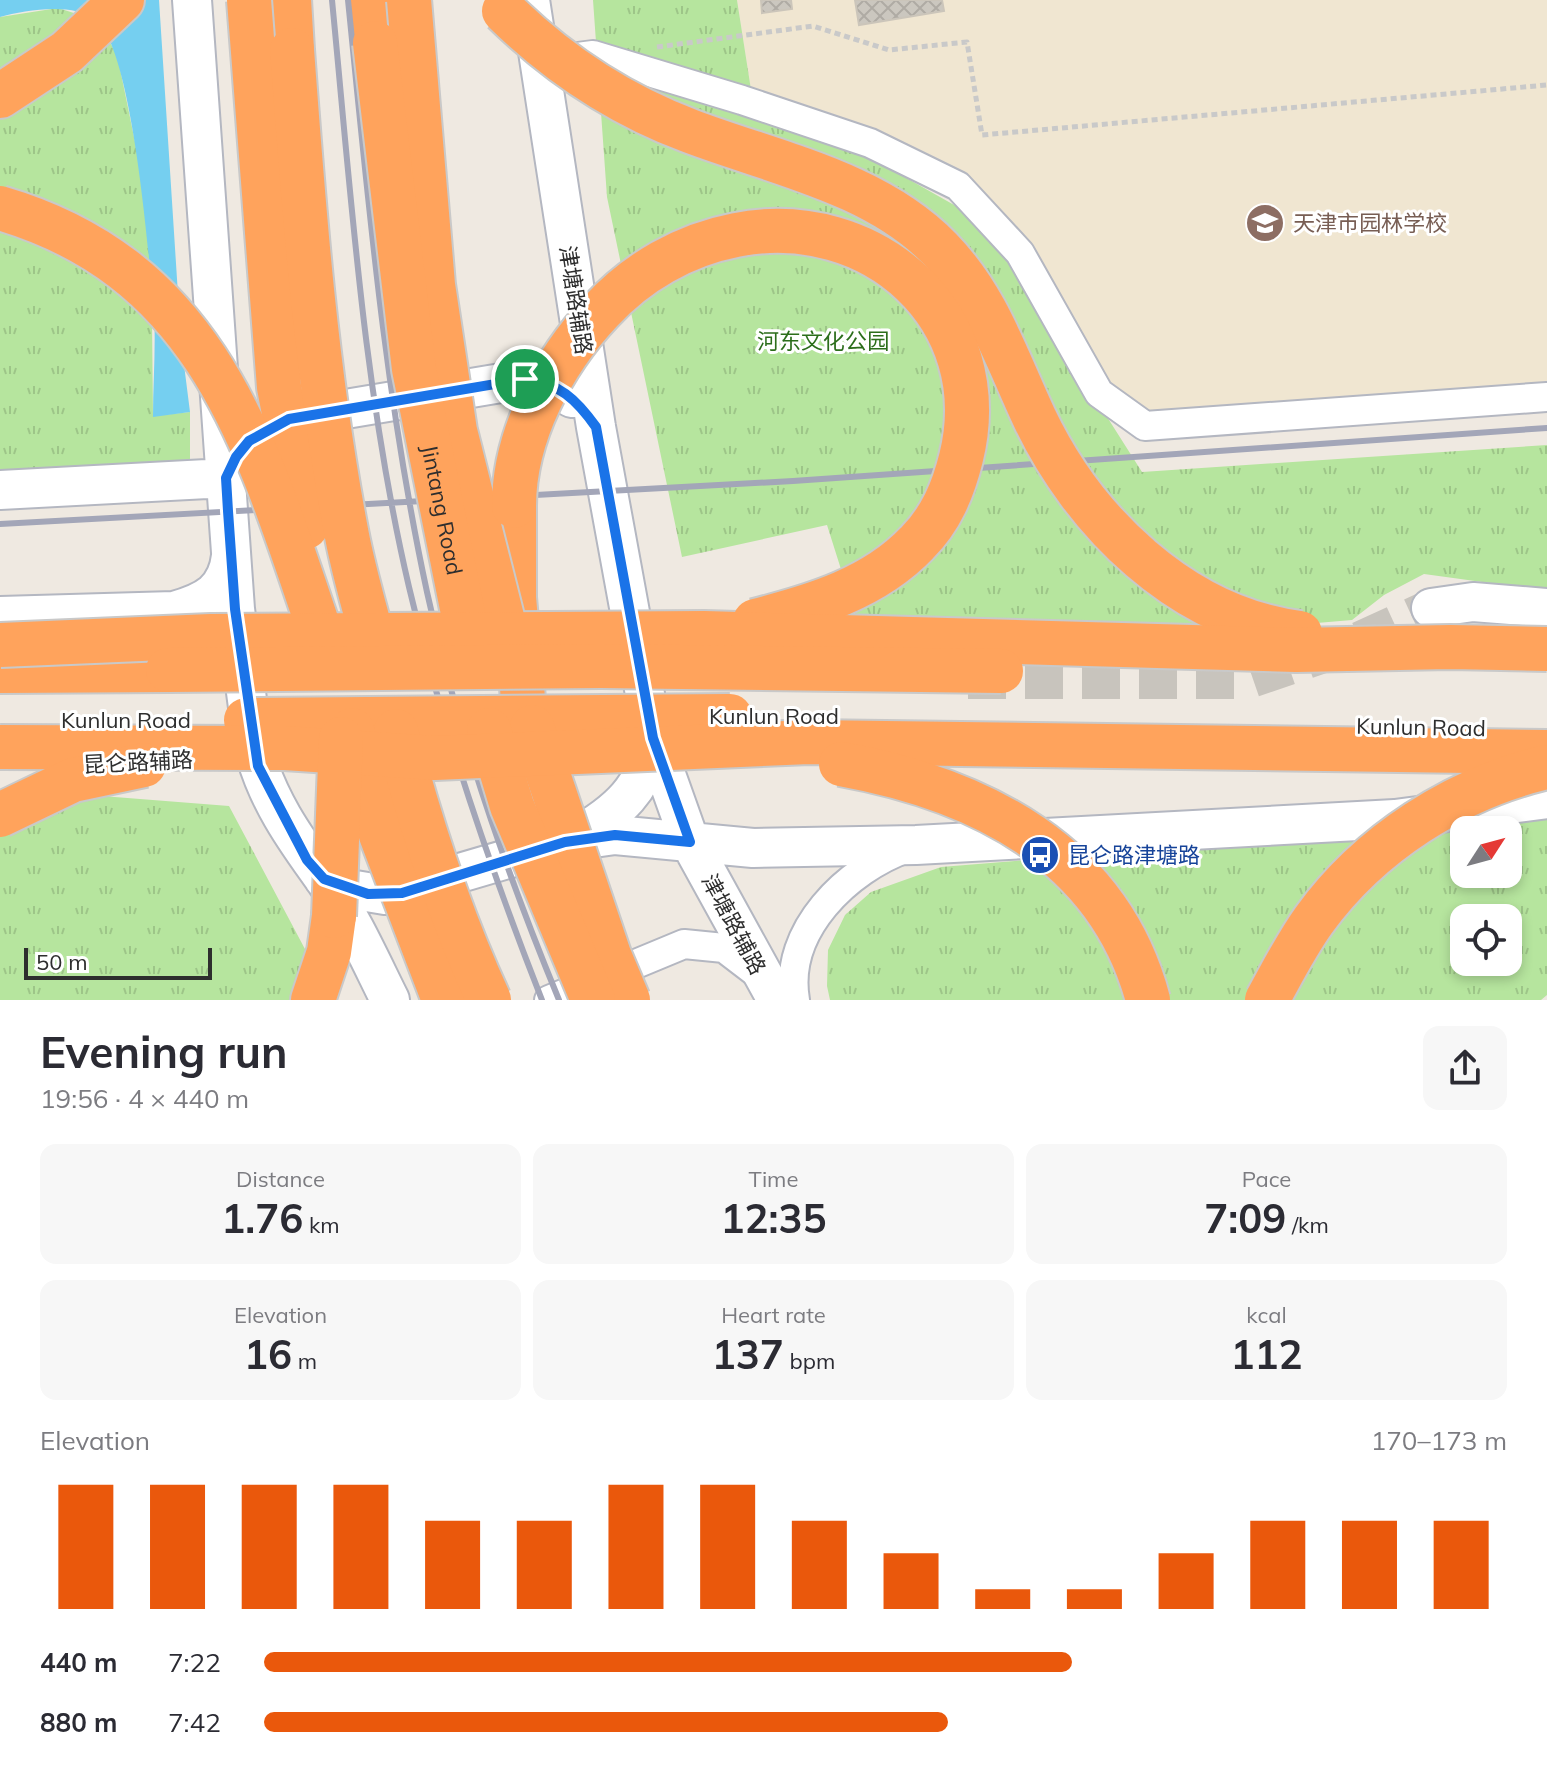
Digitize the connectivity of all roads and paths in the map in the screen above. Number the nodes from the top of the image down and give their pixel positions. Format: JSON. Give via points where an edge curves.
{"nodes":[{"id":1,"x":122,"y":0,"type":"edge"},
{"id":2,"x":192,"y":0,"type":"edge"},
{"id":3,"x":249,"y":0,"type":"edge"},
{"id":4,"x":289,"y":0,"type":"edge"},
{"id":5,"x":372,"y":0,"type":"edge"},
{"id":6,"x":409,"y":0,"type":"edge"},
{"id":7,"x":495,"y":0,"type":"edge"},
{"id":8,"x":530,"y":0,"type":"edge"},
{"id":9,"x":656,"y":47,"type":"dead end"},
{"id":10,"x":538,"y":62,"type":"junction"},
{"id":11,"x":1547,"y":85,"type":"edge"},
{"id":12,"x":0,"y":96,"type":"edge"},
{"id":13,"x":0,"y":208,"type":"edge"},
{"id":14,"x":1547,"y":397,"type":"edge"},
{"id":15,"x":596,"y":427,"type":"junction"},
{"id":16,"x":226,"y":478,"type":"junction"},
{"id":17,"x":0,"y":490,"type":"edge"},
{"id":18,"x":231,"y":556,"type":"junction"},
{"id":19,"x":1431,"y":608,"type":"tunnel mouth"},
{"id":20,"x":1547,"y":608,"type":"edge"},
{"id":21,"x":0,"y":616,"type":"edge"},
{"id":22,"x":704,"y":633,"type":"junction"},
{"id":23,"x":0,"y":637,"type":"edge"},
{"id":24,"x":64,"y":644,"type":"junction"},
{"id":25,"x":0,"y":645,"type":"edge"},
{"id":26,"x":1450,"y":647,"type":"junction"},
{"id":27,"x":1547,"y":649,"type":"edge"},
{"id":28,"x":328,"y":655,"type":"junction"},
{"id":29,"x":0,"y":671,"type":"edge"},
{"id":30,"x":1547,"y":679,"type":"edge"},
{"id":31,"x":342,"y":696,"type":"junction"},
{"id":32,"x":523,"y":699,"type":"junction"},
{"id":33,"x":0,"y":720,"type":"edge"},
{"id":34,"x":1547,"y":729,"type":"edge"},
{"id":35,"x":662,"y":742,"type":"junction"},
{"id":36,"x":0,"y":747,"type":"edge"},
{"id":37,"x":1547,"y":752,"type":"edge"},
{"id":38,"x":276,"y":767,"type":"junction"},
{"id":39,"x":1547,"y":767,"type":"edge"},
{"id":40,"x":0,"y":769,"type":"edge"},
{"id":41,"x":1547,"y":799,"type":"edge"},
{"id":42,"x":0,"y":815,"type":"edge"},
{"id":43,"x":565,"y":842,"type":"junction"},
{"id":44,"x":690,"y":842,"type":"junction"},
{"id":45,"x":916,"y":845,"type":"junction"},
{"id":46,"x":324,"y":879,"type":"junction"},
{"id":47,"x":591,"y":900,"type":"junction"},
{"id":48,"x":779,"y":993,"type":"edge"},
{"id":49,"x":313,"y":1000,"type":"edge"},
{"id":50,"x":390,"y":1000,"type":"edge"},
{"id":51,"x":444,"y":1000,"type":"edge"},
{"id":52,"x":489,"y":1000,"type":"edge"},
{"id":53,"x":549,"y":1000,"type":"edge"},
{"id":54,"x":593,"y":1000,"type":"edge"},
{"id":55,"x":628,"y":1000,"type":"edge"},
{"id":56,"x":640,"y":1000,"type":"edge"},
{"id":57,"x":1148,"y":1000,"type":"edge"},
{"id":58,"x":1267,"y":1000,"type":"edge"}],
"edges":[{"from":1,"to":12,"type":"highway","via":[[67,52]]},
{"from":2,"to":16,"type":"main road","bridge":true},
{"from":3,"to":28,"type":"highway","bridge":true,"via":[[279,387]]},
{"from":4,"to":52,"type":"highway","bridge":true,"via":[[309,273],[347,538],[417,813],[466,952]]},
{"from":5,"to":54,"type":"highway","name":"Jintang Road","bridge":true,"via":[[414,369],[460,610],[512,806]]},
{"from":6,"to":32,"type":"highway","bridge":true,"via":[[433,285],[455,431]]},
{"from":7,"to":26,"type":"highway","bridge":true,"via":[[545,51],[608,93],[692,132],[854,191],[938,246],[989,314],[1033,416],[1093,514],[1156,570],[1226,611],[1293,632]]},
{"from":8,"to":10,"type":"main road","name":"津塘路辅路"},
{"from":9,"to":11,"type":"path","via":[[813,26],[889,50],[967,42],[982,135]]},
{"from":10,"to":14,"type":"street","via":[[593,55],[870,143],[958,186],[1020,253],[1099,393],[1145,426]]},
{"from":10,"to":15,"type":"main road","name":"津塘路辅路"},
{"from":13,"to":28,"type":"highway","bridge":true,"via":[[70,234],[126,269],[170,311],[212,364],[255,447]]},
{"from":15,"to":16,"type":"main road","via":[[564,390],[525,379],[289,419],[249,441]]},
{"from":15,"to":35,"type":"main road","name":"津塘路辅路"},
{"from":16,"to":17,"type":"main road"},
{"from":16,"to":18,"type":"main road"},
{"from":18,"to":21,"type":"main road","via":[[217,592],[174,611]]},
{"from":18,"to":38,"type":"main road","via":[[253,745]]},
{"from":19,"to":20,"type":"main road","via":[[1473,602]]},
{"from":22,"to":24,"type":"highway","bridge":true,"via":[[211,636]]},
{"from":22,"to":26,"type":"highway","bridge":true,"via":[[1296,650]]},
{"from":22,"to":32,"type":"highway","bridge":true,"via":[[795,611],[863,584],[919,542],[953,487],[964,445],[967,400],[958,356],[945,326],[909,279],[846,239],[790,229],[698,244],[624,289],[566,354],[537,407],[514,483],[514,598]]},
{"from":23,"to":24,"type":"highway","bridge":true},
{"from":24,"to":25,"type":"highway","bridge":true},
{"from":26,"to":27,"type":"highway","bridge":true},
{"from":28,"to":31,"type":"highway","bridge":true},
{"from":29,"to":30,"type":"highway","bridge":true,"via":[[601,666]]},
{"from":31,"to":49,"type":"highway","bridge":true,"via":[[334,916]]},
{"from":31,"to":51,"type":"highway","bridge":true,"via":[[381,835]]},
{"from":32,"to":47,"type":"highway","bridge":true},
{"from":33,"to":34,"type":"highway","name":"Kunlun Road","bridge":true,"via":[[994,717]]},
{"from":35,"to":37,"type":"highway","bridge":true},
{"from":35,"to":38,"type":"highway","bridge":true},
{"from":35,"to":43,"type":"main road","via":[[632,795],[614,813]]},
{"from":35,"to":44,"type":"main road","name":"津塘路辅路"},
{"from":35,"to":57,"type":"highway","bridge":true,"via":[[896,774],[999,814],[1078,875],[1118,926]]},
{"from":36,"to":38,"type":"highway","bridge":true},
{"from":38,"to":40,"type":"main road","name":"昆仑路辅路","via":[[247,767],[220,759]]},
{"from":38,"to":42,"type":"highway","bridge":true,"via":[[159,762],[53,787]]},
{"from":38,"to":46,"type":"main road","via":[[295,841]]},
{"from":39,"to":58,"type":"highway","bridge":true,"via":[[1516,774],[1451,802],[1397,837],[1316,917]]},
{"from":41,"to":45,"type":"main road","via":[[1395,819]]},
{"from":43,"to":44,"type":"main road","via":[[615,835]]},
{"from":43,"to":46,"type":"main road","via":[[402,893],[368,894]]},
{"from":44,"to":45,"type":"main road","via":[[753,848]]},
{"from":44,"to":48,"type":"main road","name":"津塘路辅路"},
{"from":45,"to":48,"type":"street","via":[[888,855],[851,879],[821,909]]},
{"from":46,"to":50,"type":"main road"},
{"from":47,"to":55,"type":"highway","bridge":true},
{"from":47,"to":56,"type":"highway","bridge":true},
{"from":48,"to":53,"type":"street","via":[[724,948],[684,944]]}]}
